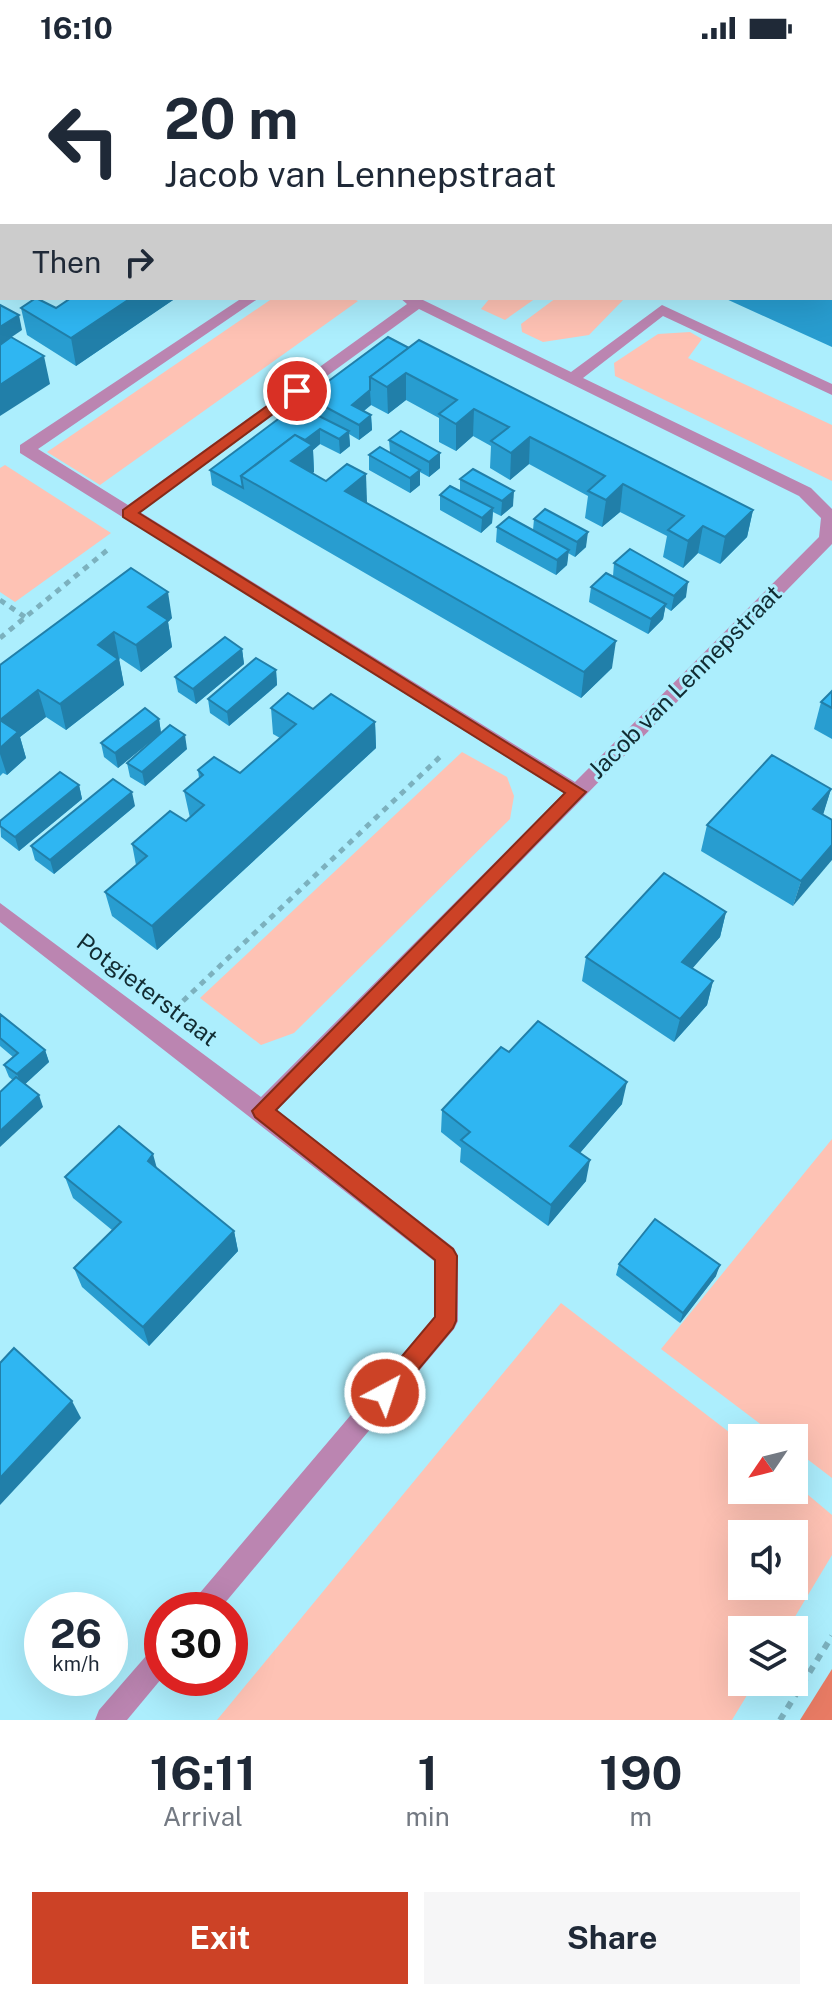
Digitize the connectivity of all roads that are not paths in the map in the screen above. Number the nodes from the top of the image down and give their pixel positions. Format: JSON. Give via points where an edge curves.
{"nodes":[{"id":1,"x":249,"y":300,"type":"edge"},
{"id":2,"x":412,"y":301,"type":"edge"},
{"id":3,"x":573,"y":378,"type":"junction"},
{"id":4,"x":832,"y":390,"type":"edge"},
{"id":5,"x":830,"y":517,"type":"edge"},
{"id":6,"x":135,"y":518,"type":"junction"},
{"id":7,"x":577,"y":792,"type":"junction"},
{"id":8,"x":0,"y":911,"type":"edge"},
{"id":9,"x":262,"y":1111,"type":"junction"},
{"id":10,"x":217,"y":1592,"type":"edge"},
{"id":11,"x":144,"y":1678,"type":"edge"},
{"id":12,"x":109,"y":1720,"type":"edge"}],
"edges":[{"from":1,"to":6,"type":"street","via":[[26,449]]},
{"from":2,"to":3,"type":"street"},
{"from":2,"to":6,"type":"street"},
{"from":3,"to":4,"type":"street","via":[[662,310]]},
{"from":3,"to":5,"type":"street","via":[[805,492]]},
{"from":5,"to":7,"type":"street","name":"Jacob van Lennepstraat","via":[[827,539]]},
{"from":6,"to":7,"type":"street"},
{"from":7,"to":9,"type":"street","name":"Jacob van Lennepstraat"},
{"from":8,"to":9,"type":"street","name":"Potgieterstraat"},
{"from":9,"to":10,"type":"street","via":[[446,1256],[446,1321]]},
{"from":11,"to":12,"type":"street"}]}
